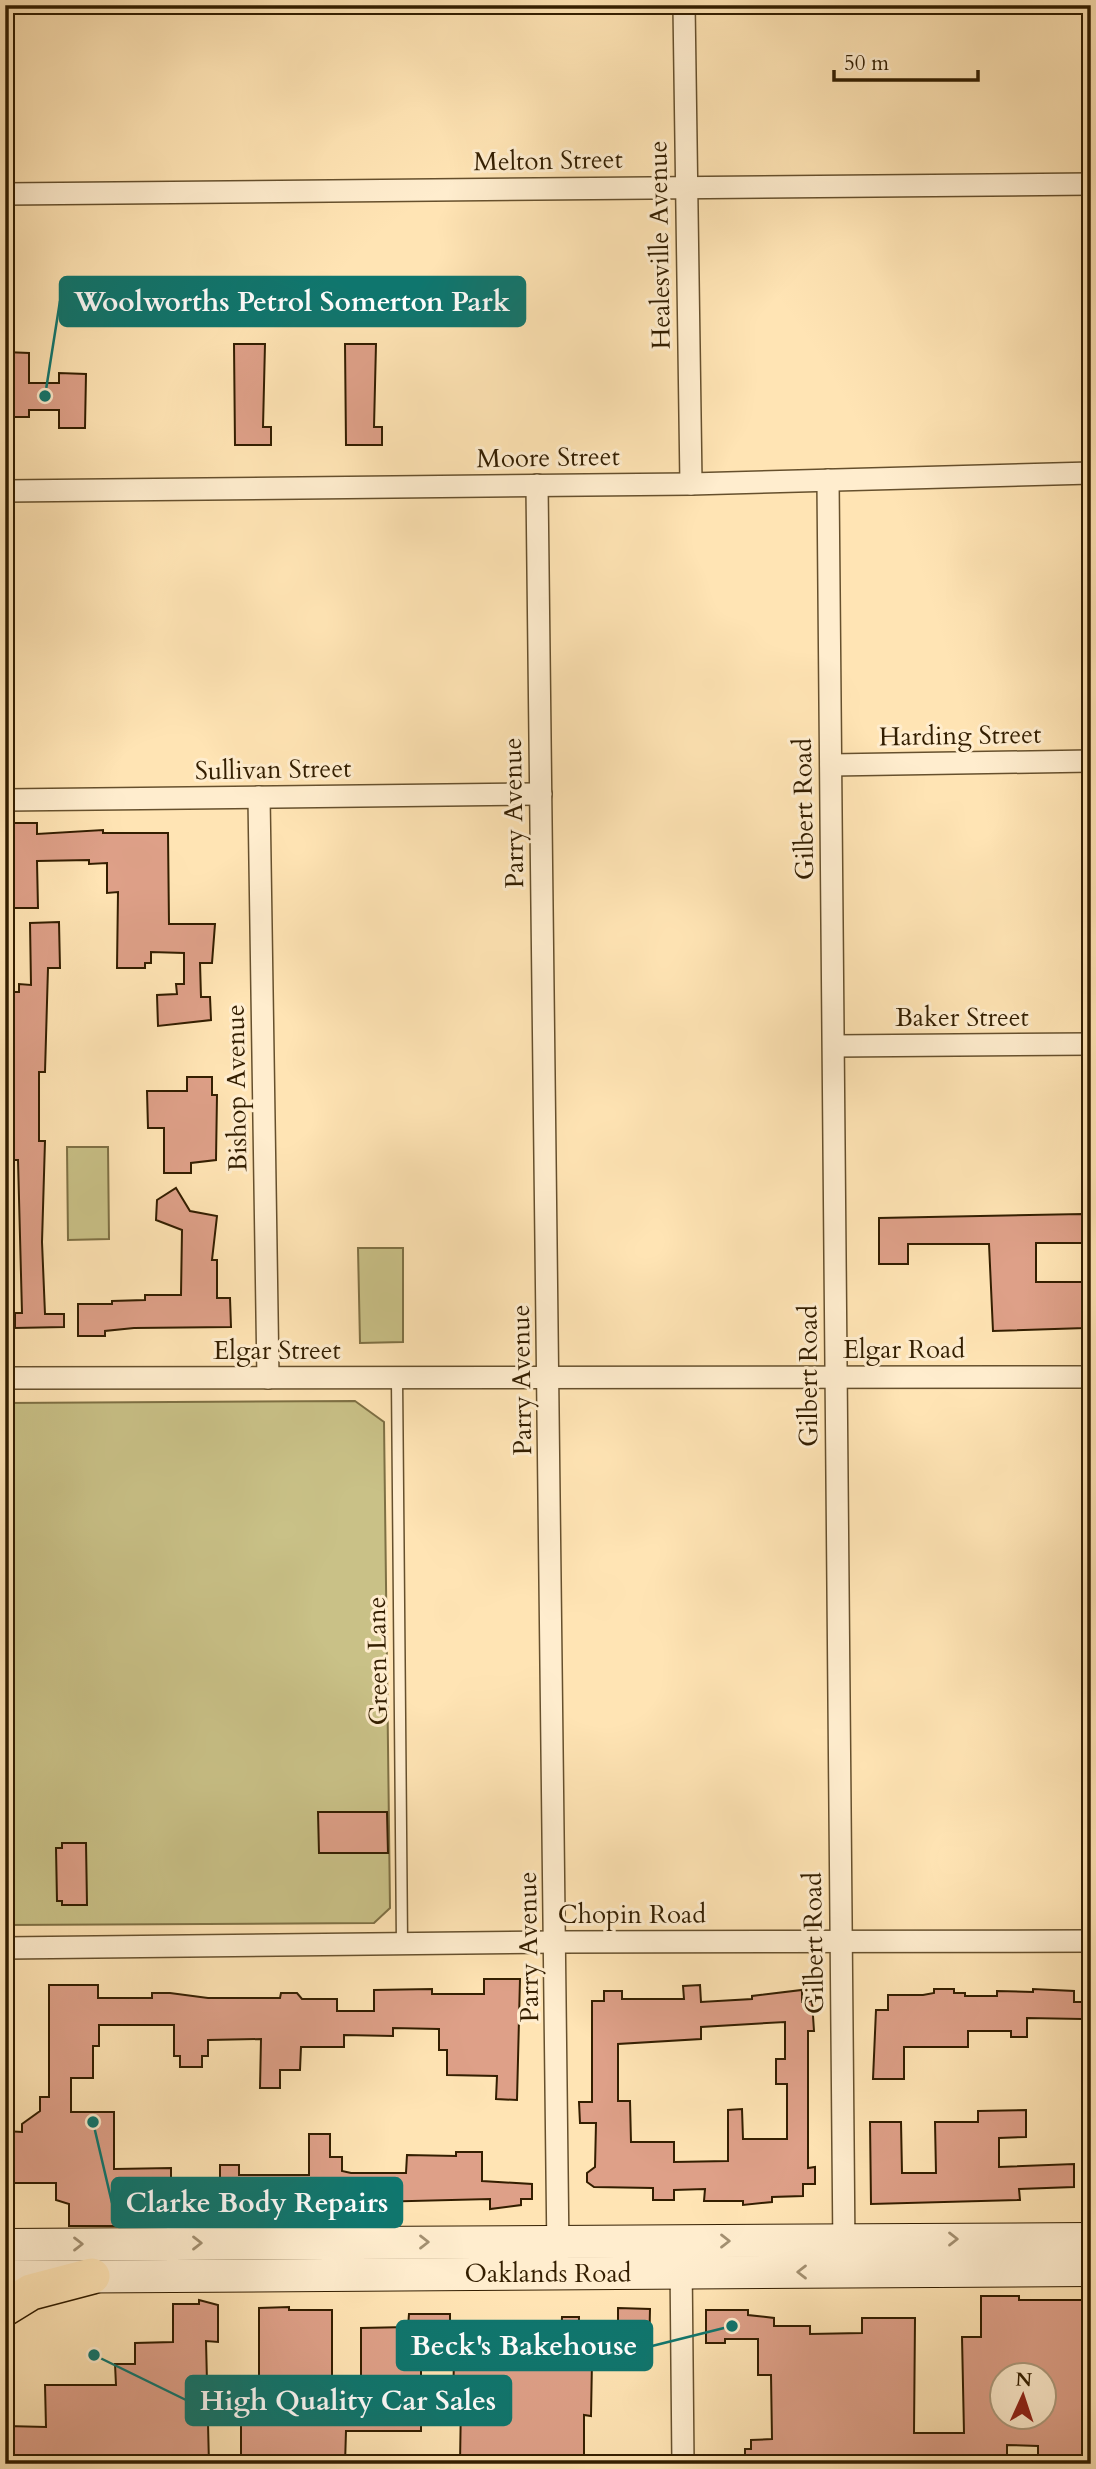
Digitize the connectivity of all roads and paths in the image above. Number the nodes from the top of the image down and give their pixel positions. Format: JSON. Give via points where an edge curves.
{"nodes":[{"id":1,"x":684,"y":5,"type":"edge"},
{"id":2,"x":1091,"y":184,"type":"edge"},
{"id":3,"x":686,"y":186,"type":"junction"},
{"id":4,"x":5,"y":194,"type":"edge"},
{"id":5,"x":1091,"y":472,"type":"edge"},
{"id":6,"x":828,"y":480,"type":"junction"},
{"id":7,"x":691,"y":484,"type":"junction"},
{"id":8,"x":537,"y":485,"type":"junction"},
{"id":9,"x":5,"y":491,"type":"edge"},
{"id":10,"x":1091,"y":761,"type":"edge"},
{"id":11,"x":831,"y":765,"type":"junction"},
{"id":12,"x":541,"y":794,"type":"junction"},
{"id":13,"x":260,"y":797,"type":"junction"},
{"id":14,"x":5,"y":800,"type":"edge"},
{"id":15,"x":1091,"y":1044,"type":"edge"},
{"id":16,"x":834,"y":1046,"type":"junction"},
{"id":17,"x":1091,"y":1377,"type":"edge"},
{"id":18,"x":5,"y":1378,"type":"edge"},
{"id":19,"x":268,"y":1378,"type":"junction"},
{"id":20,"x":836,"y":1378,"type":"junction"},
{"id":21,"x":397,"y":1379,"type":"junction"},
{"id":22,"x":550,"y":1379,"type":"junction"},
{"id":23,"x":1091,"y":1941,"type":"edge"},
{"id":24,"x":556,"y":1942,"type":"junction"},
{"id":25,"x":842,"y":1942,"type":"junction"},
{"id":26,"x":402,"y":1943,"type":"junction"},
{"id":27,"x":5,"y":1948,"type":"edge"},
{"id":28,"x":1091,"y":2238,"type":"edge"},
{"id":29,"x":844,"y":2240,"type":"junction"},
{"id":30,"x":682,"y":2241,"type":"junction"},
{"id":31,"x":559,"y":2242,"type":"junction"},
{"id":32,"x":5,"y":2245,"type":"edge"},
{"id":33,"x":1091,"y":2270,"type":"edge"},
{"id":34,"x":845,"y":2272,"type":"junction"},
{"id":35,"x":558,"y":2273,"type":"junction"},
{"id":36,"x":681,"y":2273,"type":"junction"},
{"id":37,"x":92,"y":2276,"type":"junction"},
{"id":38,"x":5,"y":2277,"type":"edge"},
{"id":39,"x":5,"y":2308,"type":"edge"},
{"id":40,"x":683,"y":2464,"type":"edge"}],
"edges":[{"from":1,"to":3,"type":"street","name":"Healesville Avenue"},
{"from":2,"to":3,"type":"street","name":"Melton Street"},
{"from":3,"to":4,"type":"street","name":"Melton Street"},
{"from":3,"to":7,"type":"street","name":"Healesville Avenue"},
{"from":5,"to":6,"type":"street","name":"Moore Street"},
{"from":6,"to":7,"type":"street","name":"Moore Street"},
{"from":6,"to":11,"type":"street","name":"Gilbert Road"},
{"from":7,"to":8,"type":"street","name":"Moore Street"},
{"from":8,"to":9,"type":"street","name":"Moore Street"},
{"from":8,"to":12,"type":"street","name":"Parry Avenue"},
{"from":10,"to":11,"type":"street","name":"Harding Street"},
{"from":11,"to":16,"type":"street","name":"Gilbert Road"},
{"from":12,"to":13,"type":"street","name":"Sullivan Street"},
{"from":12,"to":22,"type":"street","name":"Parry Avenue"},
{"from":13,"to":14,"type":"street","name":"Sullivan Street"},
{"from":13,"to":19,"type":"street","name":"Bishop Avenue"},
{"from":15,"to":16,"type":"street","name":"Baker Street"},
{"from":16,"to":20,"type":"street","name":"Gilbert Road"},
{"from":17,"to":20,"type":"street","name":"Elgar Road"},
{"from":18,"to":19,"type":"street","name":"Elgar Street"},
{"from":19,"to":21,"type":"street","name":"Elgar Street"},
{"from":20,"to":22,"type":"street","name":"Elgar Road"},
{"from":20,"to":25,"type":"street","name":"Gilbert Road"},
{"from":21,"to":22,"type":"street","name":"Elgar Street"},
{"from":21,"to":26,"type":"lane","name":"Green Lane"},
{"from":22,"to":24,"type":"street","name":"Parry Avenue"},
{"from":23,"to":25,"type":"street","name":"Chopin Road"},
{"from":24,"to":25,"type":"street","name":"Chopin Road"},
{"from":24,"to":26,"type":"street","name":"Chopin Road"},
{"from":24,"to":31,"type":"street","name":"Parry Avenue"},
{"from":25,"to":29,"type":"street","name":"Gilbert Road"},
{"from":26,"to":27,"type":"street","name":"Chopin Road"},
{"from":29,"to":28,"type":"main road","name":"Oaklands Road","one_way":true},
{"from":30,"to":29,"type":"main road","name":"Oaklands Road","one_way":true},
{"from":29,"to":34,"type":"street","name":"Gilbert Road"},
{"from":30,"to":31,"type":"main road","name":"Oaklands Road"},
{"from":30,"to":36,"type":"street"},
{"from":32,"to":31,"type":"main road","name":"Oaklands Road","one_way":true},
{"from":31,"to":35,"type":"street","name":"Parry Avenue"},
{"from":33,"to":34,"type":"main road","name":"Oaklands Road"},
{"from":34,"to":36,"type":"main road","name":"Oaklands Road","one_way":true},
{"from":35,"to":36,"type":"main road","name":"Oaklands Road"},
{"from":35,"to":37,"type":"main road","name":"Oaklands Road"},
{"from":36,"to":40,"type":"street"},
{"from":37,"to":38,"type":"main road","name":"Oaklands Road"},
{"from":37,"to":39,"type":"main road","via":[[31,2292]]}]}
